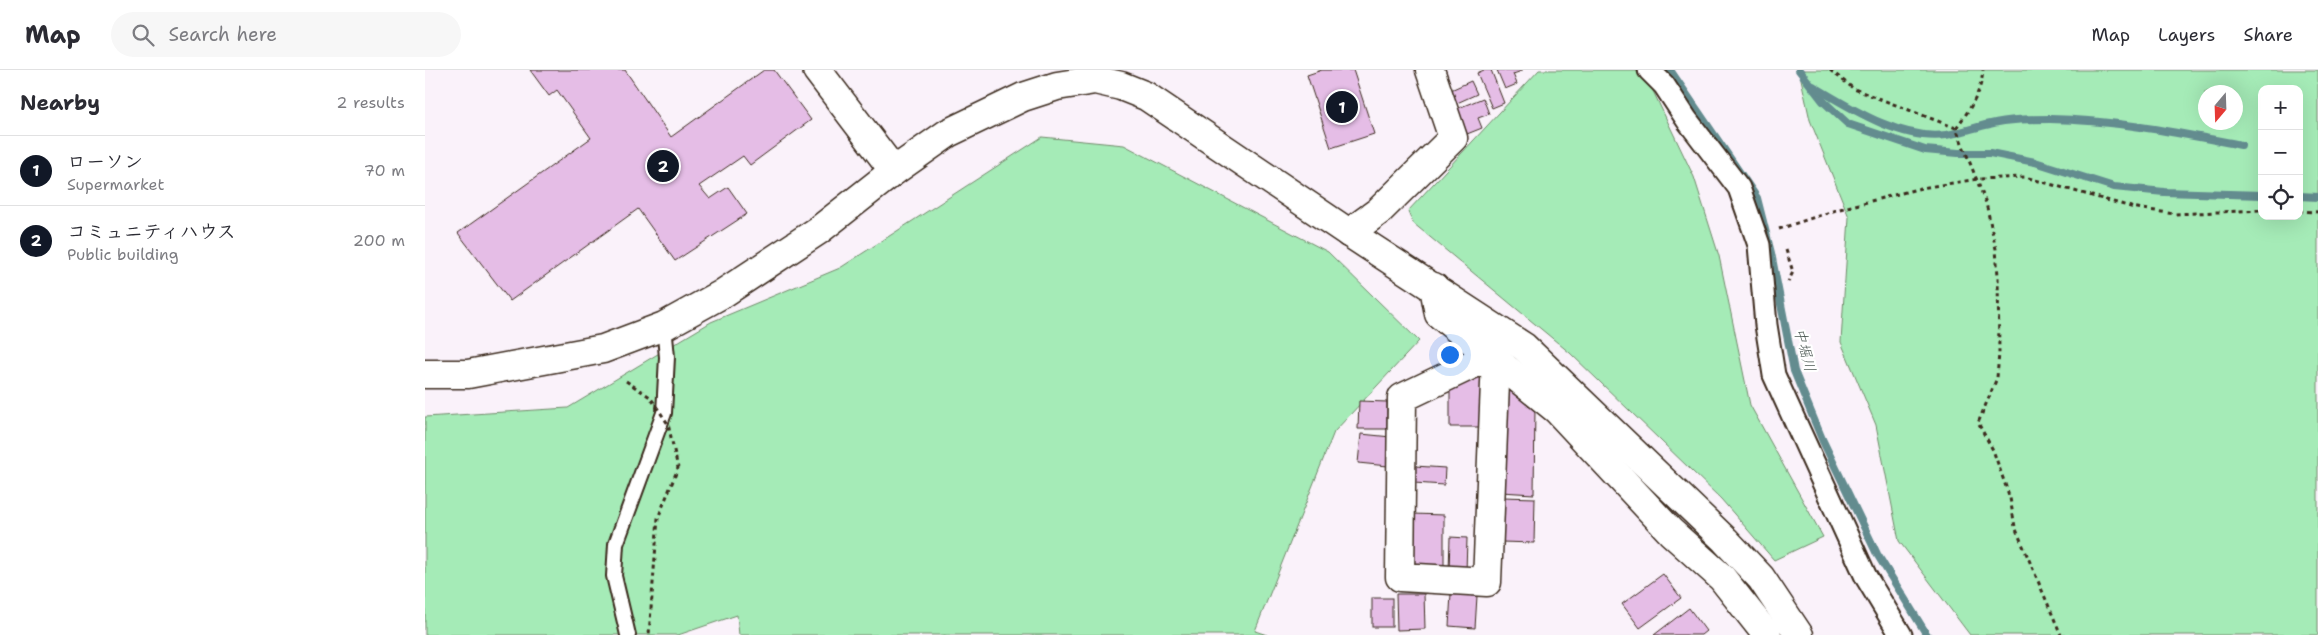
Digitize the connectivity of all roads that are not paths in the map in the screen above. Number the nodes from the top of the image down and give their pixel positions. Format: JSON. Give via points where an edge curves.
{"nodes":[{"id":1,"x":817,"y":70,"type":"edge"},
{"id":2,"x":1649,"y":70,"type":"edge"},
{"id":3,"x":1435,"y":72,"type":"edge"},
{"id":4,"x":894,"y":171,"type":"junction"},
{"id":5,"x":1349,"y":233,"type":"junction"},
{"id":6,"x":1434,"y":287,"type":"junction"},
{"id":7,"x":664,"y":326,"type":"junction"},
{"id":8,"x":1494,"y":357,"type":"junction"},
{"id":9,"x":425,"y":374,"type":"edge"},
{"id":10,"x":628,"y":635,"type":"edge"},
{"id":11,"x":1767,"y":635,"type":"edge"},
{"id":12,"x":1799,"y":635,"type":"edge"},
{"id":13,"x":1901,"y":635,"type":"edge"}],
"edges":[{"from":1,"to":4,"type":"street"},
{"from":2,"to":13,"type":"street","via":[[1664,85],[1739,188],[1756,237],[1774,375],[1866,577]]},
{"from":3,"to":5,"type":"street","via":[[1453,138],[1379,211]]},
{"from":4,"to":5,"type":"street","via":[[948,133],[1023,97],[1057,86],[1095,80],[1146,96]]},
{"from":4,"to":7,"type":"street","via":[[819,230],[722,294]]},
{"from":5,"to":6,"type":"street"},
{"from":6,"to":8,"type":"street","via":[[1439,314]]},
{"from":6,"to":12,"type":"street","via":[[1524,347],[1731,546],[1761,578]]},
{"from":7,"to":9,"type":"street","via":[[603,349],[468,374]]},
{"from":7,"to":10,"type":"lane","via":[[667,357],[664,413],[616,544],[614,576]]},
{"from":8,"to":8,"type":"street","via":[[1402,398],[1400,578],[1487,582]]},
{"from":8,"to":11,"type":"street","via":[[1557,410],[1671,532],[1722,578]]}]}
